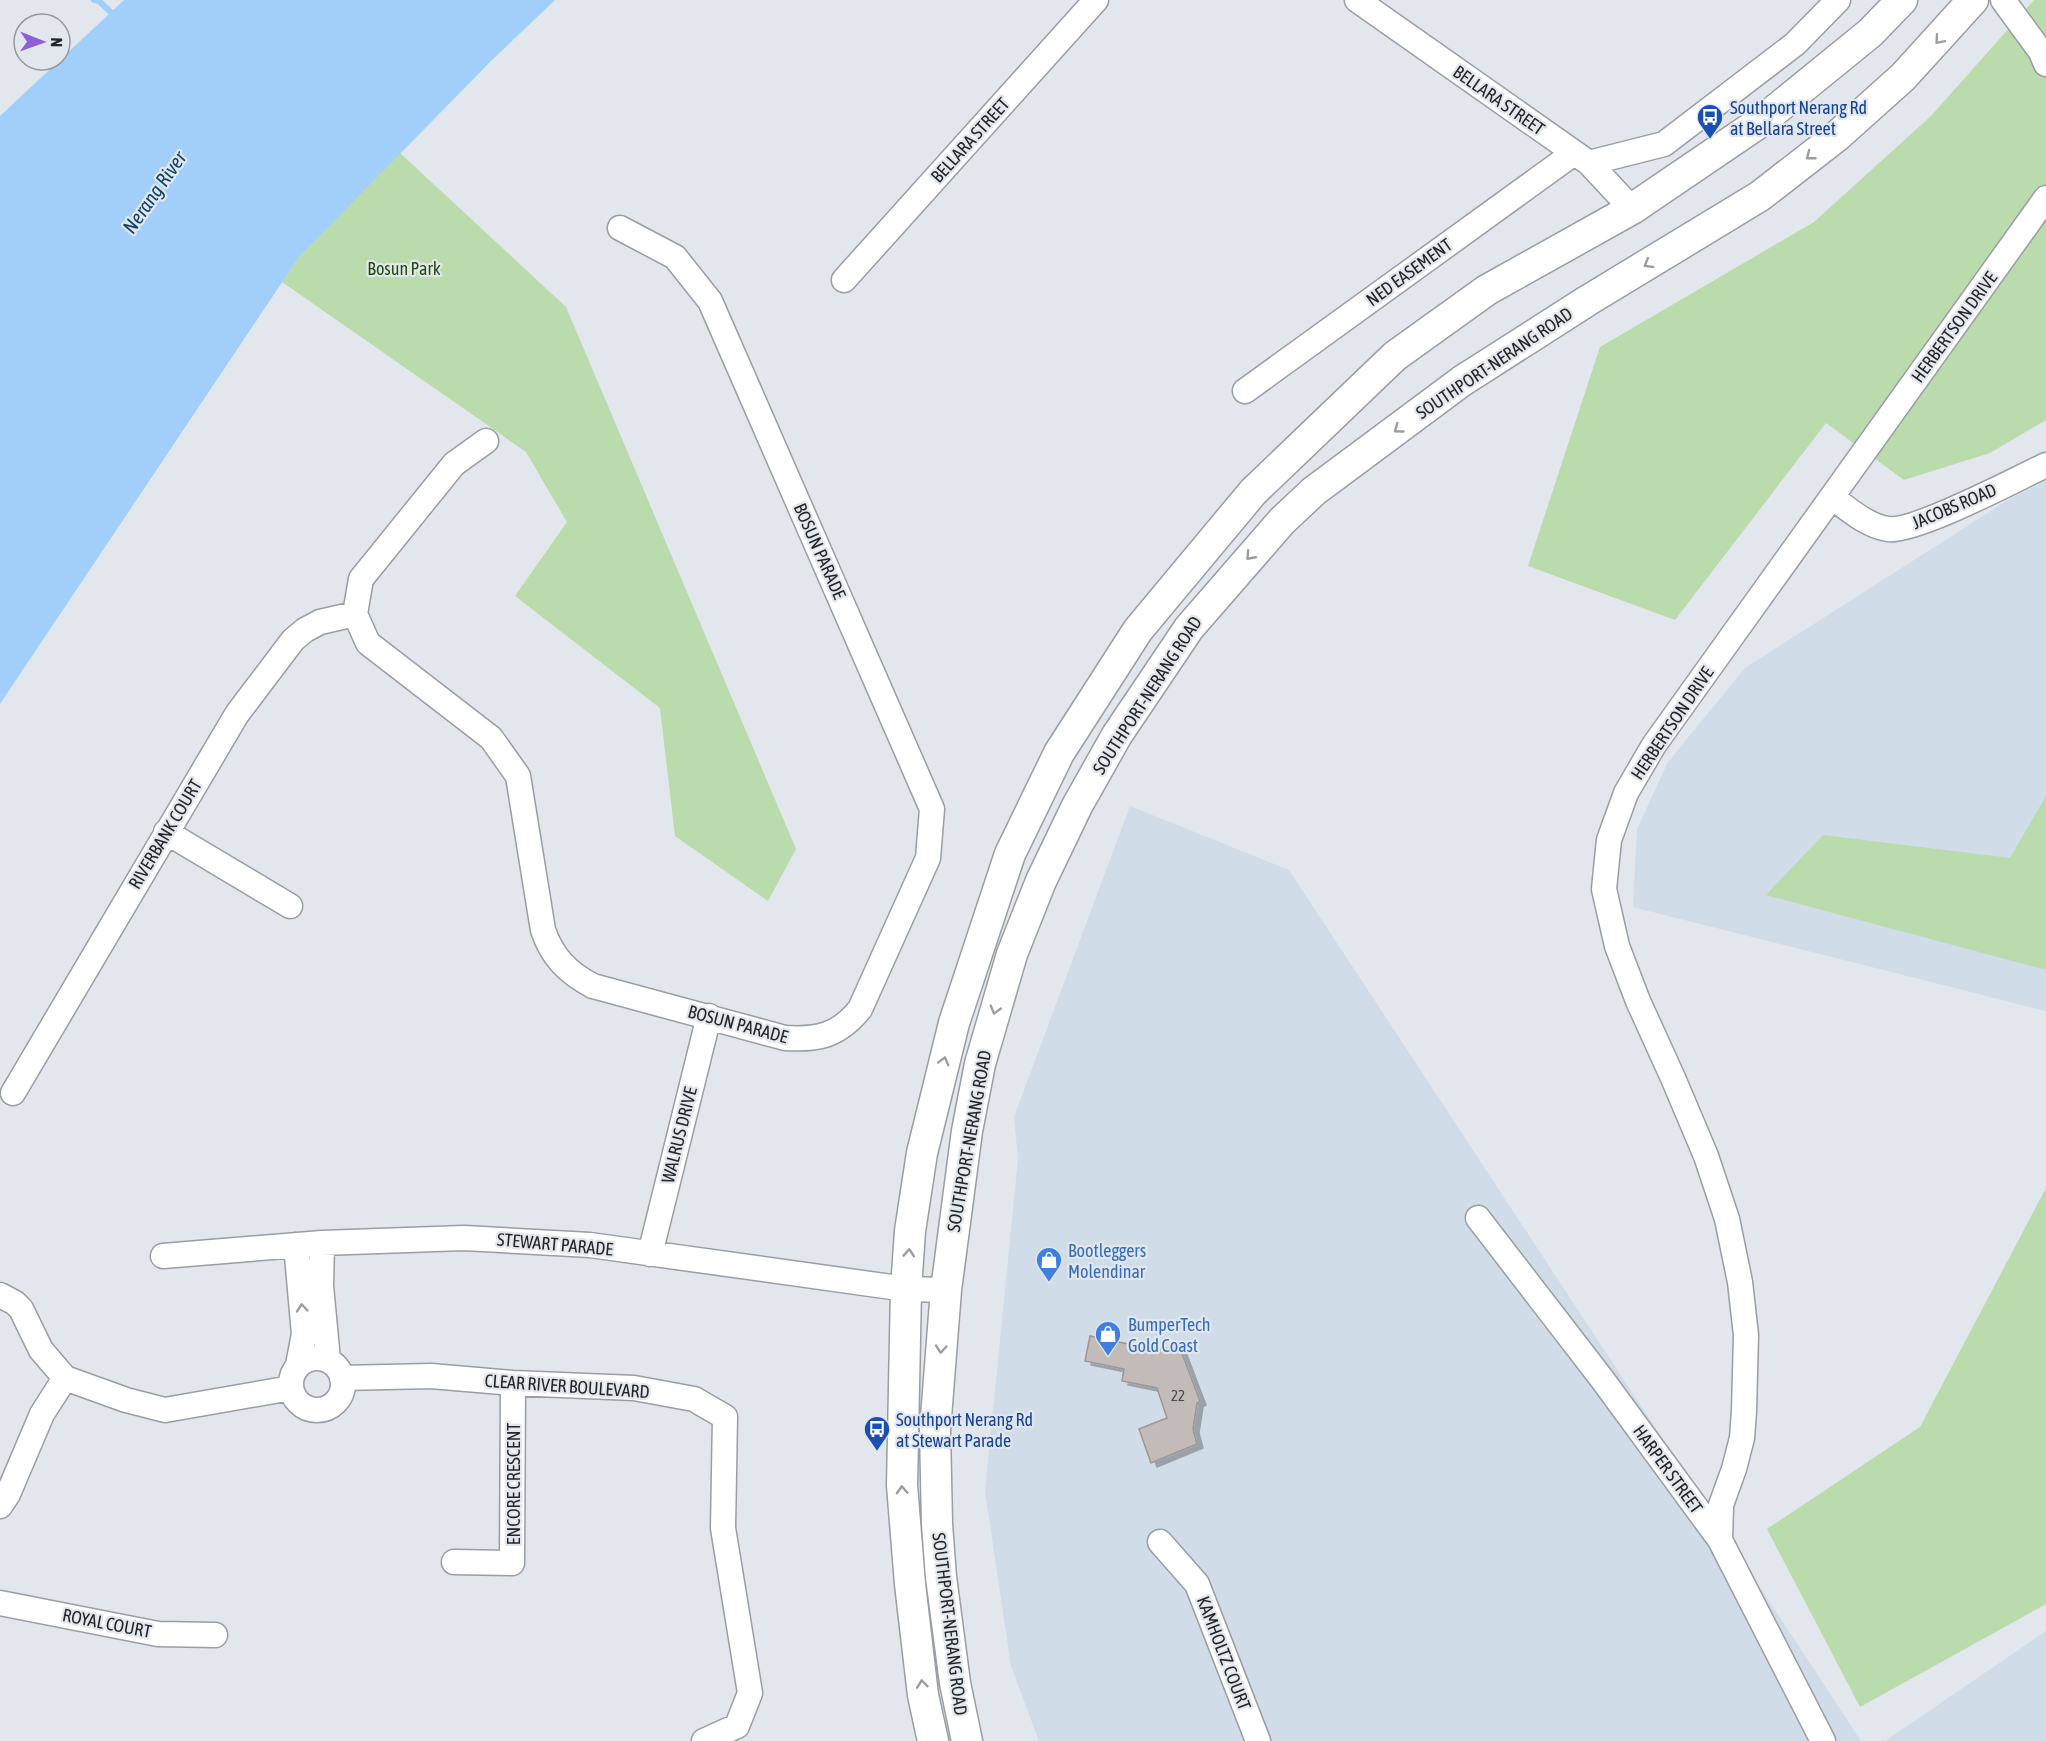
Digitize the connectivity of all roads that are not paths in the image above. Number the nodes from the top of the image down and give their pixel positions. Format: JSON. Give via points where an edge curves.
{"nodes":[{"id":1,"x":1096,"y":0,"type":"edge"},
{"id":2,"x":1357,"y":0,"type":"edge"},
{"id":3,"x":1838,"y":0,"type":"edge"},
{"id":4,"x":1902,"y":0,"type":"edge"},
{"id":5,"x":1973,"y":0,"type":"edge"},
{"id":6,"x":2003,"y":0,"type":"edge"},
{"id":7,"x":2046,"y":64,"type":"edge"},
{"id":8,"x":1581,"y":158,"type":"junction"},
{"id":9,"x":2046,"y":198,"type":"edge"},
{"id":10,"x":1632,"y":209,"type":"junction"},
{"id":11,"x":620,"y":228,"type":"dead end"},
{"id":12,"x":844,"y":280,"type":"dead end"},
{"id":13,"x":1245,"y":391,"type":"dead end"},
{"id":14,"x":486,"y":441,"type":"dead end"},
{"id":15,"x":2046,"y":465,"type":"edge"},
{"id":16,"x":1832,"y":497,"type":"junction"},
{"id":17,"x":355,"y":614,"type":"junction"},
{"id":18,"x":166,"y":832,"type":"junction"},
{"id":19,"x":290,"y":906,"type":"dead end"},
{"id":20,"x":709,"y":1016,"type":"junction"},
{"id":21,"x":13,"y":1093,"type":"dead end"},
{"id":22,"x":1478,"y":1218,"type":"dead end"},
{"id":23,"x":322,"y":1243,"type":"junction"},
{"id":24,"x":296,"y":1245,"type":"junction"},
{"id":25,"x":650,"y":1254,"type":"junction"},
{"id":26,"x":163,"y":1256,"type":"dead end"},
{"id":27,"x":906,"y":1289,"type":"junction"},
{"id":28,"x":946,"y":1290,"type":"junction"},
{"id":29,"x":0,"y":1295,"type":"edge"},
{"id":30,"x":335,"y":1369,"type":"junction"},
{"id":31,"x":295,"y":1377,"type":"junction"},
{"id":32,"x":65,"y":1378,"type":"junction"},
{"id":33,"x":513,"y":1383,"type":"junction"},
{"id":34,"x":0,"y":1506,"type":"edge"},
{"id":35,"x":1720,"y":1540,"type":"junction"},
{"id":36,"x":1160,"y":1542,"type":"dead end"},
{"id":37,"x":454,"y":1562,"type":"dead end"},
{"id":38,"x":0,"y":1603,"type":"edge"},
{"id":39,"x":215,"y":1635,"type":"dead end"},
{"id":40,"x":704,"y":1741,"type":"edge"},
{"id":41,"x":933,"y":1741,"type":"edge"},
{"id":42,"x":967,"y":1741,"type":"edge"},
{"id":43,"x":1258,"y":1741,"type":"edge"},
{"id":44,"x":1823,"y":1741,"type":"edge"}],
"edges":[{"from":1,"to":12,"type":"street","name":"BELLARA STREET"},
{"from":2,"to":8,"type":"street","name":"BELLARA STREET"},
{"from":3,"to":8,"type":"street","via":[[1795,44],[1664,144]]},
{"from":4,"to":10,"type":"main road","name":"SOUTHPORT-NERANG ROAD","via":[[1870,33],[1763,120]]},
{"from":5,"to":28,"type":"main road","name":"SOUTHPORT-NERANG ROAD","one_way":true,"via":[[1903,77],[1836,137],[1760,196],[1462,381],[1343,468],[1282,521],[1189,628],[1117,735],[1077,806],[1041,880],[1012,954],[980,1064]]},
{"from":6,"to":7,"type":"street"},
{"from":8,"to":10,"type":"street","name":"BELLARA STREET"},
{"from":8,"to":13,"type":"street","name":"NED EASEMENT"},
{"from":9,"to":16,"type":"street","name":"HERBERTSON DRIVE"},
{"from":27,"to":10,"type":"main road","name":"SOUTHPORT-NERANG ROAD","one_way":true,"via":[[910,1231],[939,1078],[1010,854],[1059,753],[1138,630],[1253,492],[1395,356],[1487,290]]},
{"from":11,"to":20,"type":"street","name":"BOSUN PARADE","via":[[675,257],[710,301],[932,808],[928,858],[860,1009],[849,1023],[828,1034],[802,1039],[785,1038]]},
{"from":14,"to":17,"type":"street","via":[[454,464],[361,579]]},
{"from":15,"to":16,"type":"street","name":"JACOBS ROAD","via":[[1902,529],[1874,525]]},
{"from":16,"to":35,"type":"street","name":"HERBERTSON DRIVE","via":[[1654,745],[1626,793],[1610,840],[1604,890],[1617,946],[1638,1001],[1706,1156],[1727,1219],[1740,1282],[1746,1335],[1742,1438],[1721,1504]]},
{"from":17,"to":18,"type":"street","name":"RIVERBANK COURT","via":[[320,622],[293,640],[237,714]]},
{"from":17,"to":20,"type":"street","name":"BOSUN PARADE","via":[[368,643],[491,738],[518,777],[543,930],[556,959],[593,986]]},
{"from":18,"to":19,"type":"street"},
{"from":18,"to":21,"type":"street","name":"RIVERBANK COURT"},
{"from":20,"to":25,"type":"street","name":"WALRUS DRIVE"},
{"from":22,"to":35,"type":"street","name":"HARPER STREET"},
{"from":23,"to":24,"type":"street","name":"STEWART PARADE"},
{"from":23,"to":25,"type":"street","name":"STEWART PARADE","via":[[464,1238],[590,1245]]},
{"from":23,"to":30,"type":"street","via":[[321,1286]]},
{"from":24,"to":26,"type":"street","name":"STEWART PARADE"},
{"from":31,"to":24,"type":"street","one_way":true,"via":[[304,1334]]},
{"from":25,"to":27,"type":"street","name":"STEWART PARADE"},
{"from":27,"to":28,"type":"street","name":"STEWART PARADE"},
{"from":41,"to":27,"type":"main road","name":"SOUTHPORT-NERANG ROAD","one_way":true,"via":[[923,1695],[902,1485]]},
{"from":28,"to":42,"type":"main road","name":"SOUTHPORT-NERANG ROAD","one_way":true,"via":[[935,1430],[937,1524],[947,1632]]},
{"from":29,"to":32,"type":"street","via":[[21,1309],[40,1350]]},
{"from":30,"to":31,"type":"street","via":[[312,1358]]},
{"from":30,"to":31,"type":"street","via":[[340,1394],[322,1409],[299,1402]]},
{"from":30,"to":33,"type":"street","name":"CLEAR RIVER BOULEVARD"},
{"from":31,"to":32,"type":"street","via":[[165,1410]]},
{"from":32,"to":34,"type":"street","via":[[42,1414]]},
{"from":33,"to":37,"type":"street","name":"ENCORE CRESCENT","via":[[512,1563]]},
{"from":33,"to":40,"type":"street","name":"CLEAR RIVER BOULEVARD","via":[[634,1388],[694,1399],[725,1417],[723,1528],[750,1693],[737,1726]]},
{"from":35,"to":44,"type":"street","name":"HARPER STREET"},
{"from":36,"to":43,"type":"street","name":"KAMHOLTZ COURT","via":[[1197,1584]]},
{"from":38,"to":39,"type":"street","name":"ROYAL COURT","via":[[158,1634]]}]}
